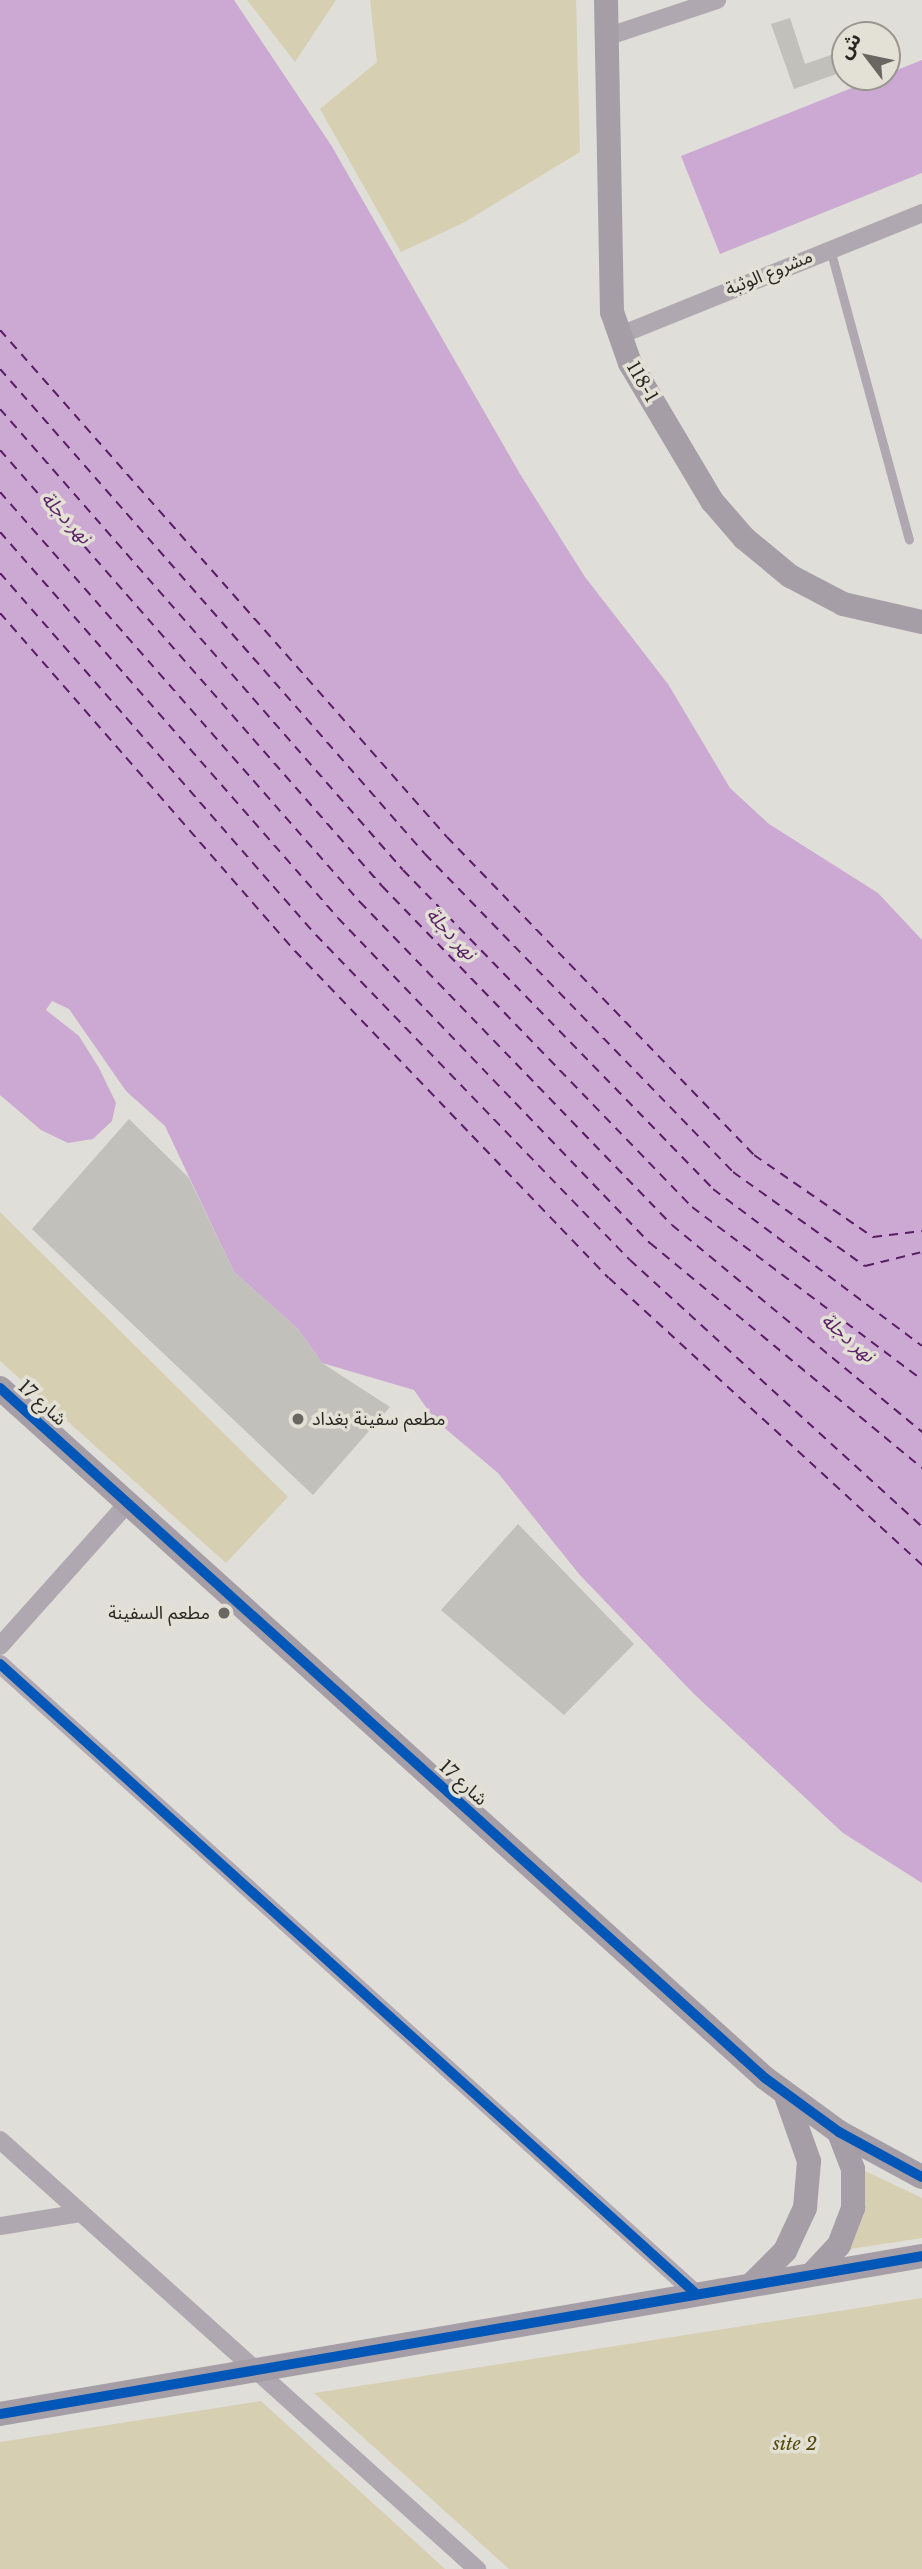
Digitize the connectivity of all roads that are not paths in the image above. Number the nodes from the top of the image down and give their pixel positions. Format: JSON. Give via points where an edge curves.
{"nodes":[{"id":1,"x":606,"y":0,"type":"edge"},
{"id":2,"x":717,"y":0,"type":"edge"},
{"id":3,"x":609,"y":36,"type":"junction"},
{"id":4,"x":922,"y":213,"type":"edge"},
{"id":5,"x":830,"y":249,"type":"junction"},
{"id":6,"x":618,"y":336,"type":"junction"},
{"id":7,"x":908,"y":539,"type":"dead end"},
{"id":8,"x":922,"y":622,"type":"edge"},
{"id":9,"x":0,"y":1388,"type":"edge"},
{"id":10,"x":127,"y":1504,"type":"junction"},
{"id":11,"x":0,"y":1646,"type":"edge"},
{"id":12,"x":0,"y":1664,"type":"edge"},
{"id":13,"x":785,"y":2095,"type":"junction"},
{"id":14,"x":839,"y":2132,"type":"junction"},
{"id":15,"x":0,"y":2140,"type":"edge"},
{"id":16,"x":922,"y":2177,"type":"edge"},
{"id":17,"x":80,"y":2213,"type":"junction"},
{"id":18,"x":0,"y":2226,"type":"edge"},
{"id":19,"x":922,"y":2256,"type":"edge"},
{"id":20,"x":812,"y":2274,"type":"junction"},
{"id":21,"x":752,"y":2284,"type":"junction"},
{"id":22,"x":694,"y":2292,"type":"junction"},
{"id":23,"x":264,"y":2371,"type":"junction"},
{"id":24,"x":0,"y":2414,"type":"edge"},
{"id":25,"x":477,"y":2569,"type":"edge"}],
"edges":[{"from":1,"to":3,"type":"street","name":"118-1"},
{"from":2,"to":3,"type":"street"},
{"from":3,"to":6,"type":"street","name":"118-1"},
{"from":4,"to":5,"type":"street","name":"مشروع الوثبة"},
{"from":5,"to":6,"type":"street","name":"مشروع الوثبة"},
{"from":5,"to":7,"type":"lane"},
{"from":6,"to":8,"type":"street","name":"118-1","via":[[712,501],[744,538],[790,576],[843,604]]},
{"from":9,"to":10,"type":"street","name":"شارع 17"},
{"from":10,"to":11,"type":"street"},
{"from":10,"to":13,"type":"street","name":"شارع 17"},
{"from":12,"to":22,"type":"street"},
{"from":13,"to":14,"type":"street","name":"شارع 17"},
{"from":13,"to":21,"type":"street","via":[[805,2137],[807,2196],[785,2251]]},
{"from":14,"to":16,"type":"street","name":"شارع 17"},
{"from":14,"to":20,"type":"street","via":[[853,2169],[853,2208],[839,2245]]},
{"from":15,"to":17,"type":"street"},
{"from":17,"to":18,"type":"street"},
{"from":17,"to":23,"type":"street"},
{"from":19,"to":20,"type":"street"},
{"from":20,"to":21,"type":"street"},
{"from":21,"to":22,"type":"street"},
{"from":22,"to":23,"type":"street"},
{"from":23,"to":24,"type":"street"},
{"from":23,"to":25,"type":"street"}]}
